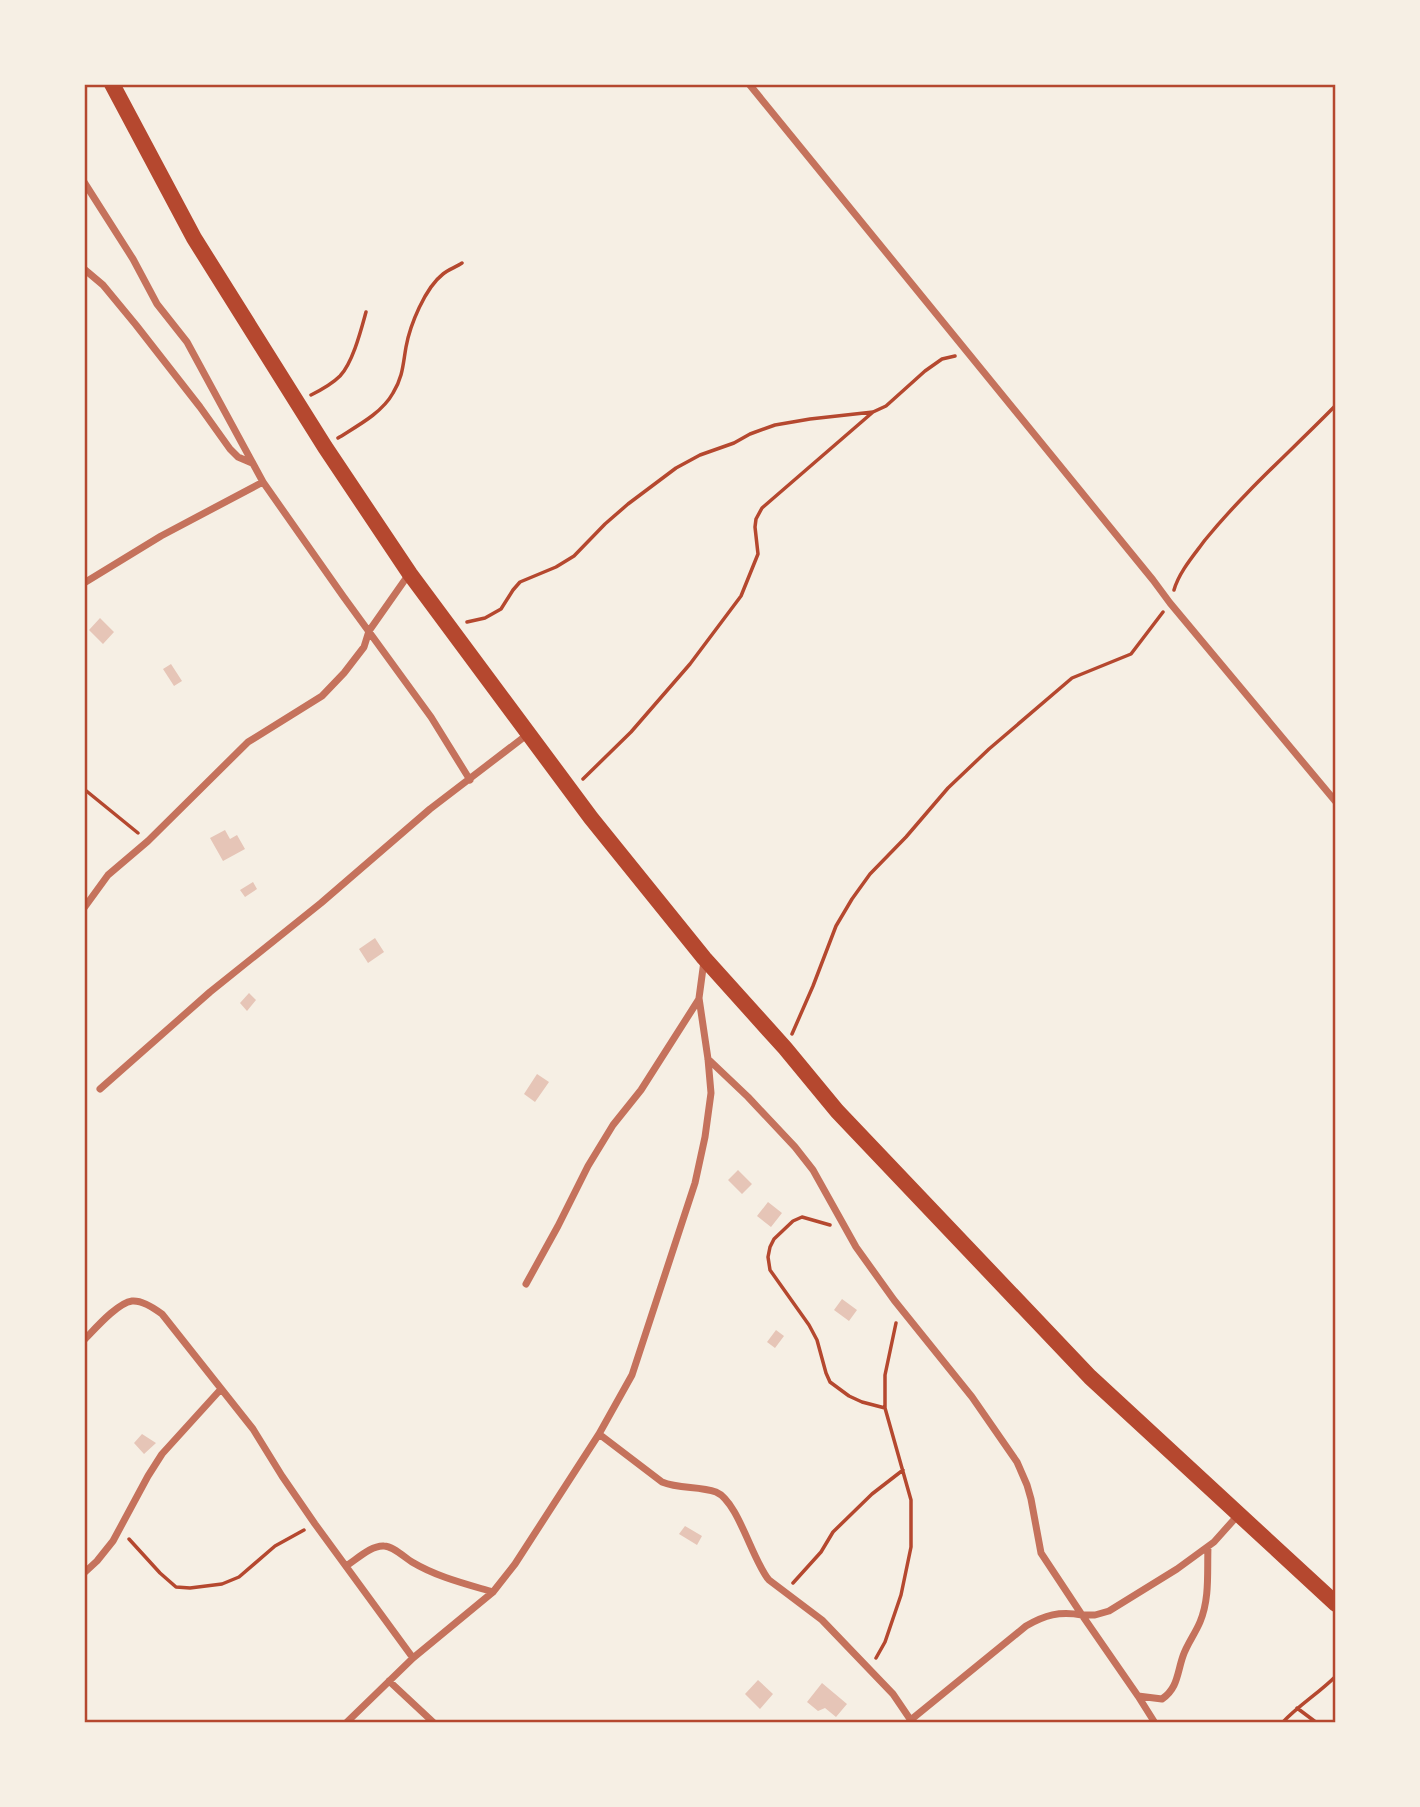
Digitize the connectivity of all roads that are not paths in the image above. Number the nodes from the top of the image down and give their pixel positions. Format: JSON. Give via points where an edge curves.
{"nodes":[{"id":1,"x":112,"y":84,"type":"edge"},
{"id":2,"x":749,"y":84,"type":"edge"},
{"id":3,"x":84,"y":182,"type":"edge"},
{"id":4,"x":84,"y":269,"type":"edge"},
{"id":5,"x":252,"y":463,"type":"junction"},
{"id":6,"x":263,"y":482,"type":"junction"},
{"id":7,"x":410,"y":574,"type":"junction"},
{"id":8,"x":84,"y":583,"type":"edge"},
{"id":9,"x":369,"y":631,"type":"junction"},
{"id":10,"x":528,"y":733,"type":"junction"},
{"id":11,"x":470,"y":780,"type":"junction"},
{"id":12,"x":1336,"y":802,"type":"edge"},
{"id":13,"x":84,"y":908,"type":"edge"},
{"id":14,"x":704,"y":957,"type":"junction"},
{"id":15,"x":699,"y":998,"type":"junction"},
{"id":16,"x":708,"y":1059,"type":"junction"},
{"id":17,"x":100,"y":1089,"type":"dead end"},
{"id":18,"x":526,"y":1284,"type":"dead end"},
{"id":19,"x":84,"y":1340,"type":"edge"},
{"id":20,"x":221,"y":1388,"type":"junction"},
{"id":21,"x":598,"y":1434,"type":"junction"},
{"id":22,"x":1239,"y":1513,"type":"junction"},
{"id":23,"x":1208,"y":1546,"type":"junction"},
{"id":24,"x":346,"y":1566,"type":"junction"},
{"id":25,"x":84,"y":1573,"type":"edge"},
{"id":26,"x":493,"y":1592,"type":"junction"},
{"id":27,"x":1336,"y":1604,"type":"edge"},
{"id":28,"x":1082,"y":1615,"type":"junction"},
{"id":29,"x":413,"y":1658,"type":"junction"},
{"id":30,"x":389,"y":1681,"type":"junction"},
{"id":31,"x":1138,"y":1696,"type":"junction"},
{"id":32,"x":910,"y":1722,"type":"edge"},
{"id":33,"x":346,"y":1723,"type":"edge"},
{"id":34,"x":434,"y":1723,"type":"edge"},
{"id":35,"x":1155,"y":1723,"type":"edge"}],
"edges":[{"from":1,"to":7,"type":"highway","via":[[194,238],[324,447]]},
{"from":2,"to":12,"type":"street"},
{"from":3,"to":5,"type":"street","via":[[157,304],[187,342]]},
{"from":4,"to":5,"type":"street","via":[[136,324],[230,449]]},
{"from":5,"to":6,"type":"street"},
{"from":6,"to":8,"type":"street","via":[[160,536]]},
{"from":6,"to":9,"type":"street"},
{"from":7,"to":9,"type":"street"},
{"from":7,"to":10,"type":"highway"},
{"from":9,"to":11,"type":"street"},
{"from":9,"to":13,"type":"street","via":[[364,647],[322,696],[248,743],[108,875]]},
{"from":10,"to":11,"type":"street"},
{"from":10,"to":14,"type":"highway"},
{"from":11,"to":17,"type":"street","via":[[210,992]]},
{"from":14,"to":15,"type":"street"},
{"from":14,"to":22,"type":"highway","via":[[837,1111],[1090,1377]]},
{"from":15,"to":16,"type":"street"},
{"from":15,"to":18,"type":"street","via":[[588,1166]]},
{"from":16,"to":21,"type":"street","via":[[710,1093],[695,1183],[632,1375]]},
{"from":16,"to":28,"type":"street","via":[[813,1170],[843,1227],[1017,1462],[1029,1492],[1041,1553]]},
{"from":19,"to":20,"type":"street","via":[[126,1303],[151,1306]]},
{"from":20,"to":24,"type":"street"},
{"from":20,"to":25,"type":"street","via":[[162,1454],[105,1551]]},
{"from":21,"to":26,"type":"street"},
{"from":21,"to":32,"type":"street","via":[[662,1482],[722,1496],[764,1574],[822,1620],[870,1668]]},
{"from":22,"to":23,"type":"street"},
{"from":22,"to":27,"type":"highway"},
{"from":23,"to":28,"type":"street","via":[[1108,1611]]},
{"from":23,"to":31,"type":"street","via":[[1206,1604],[1175,1686],[1162,1699]]},
{"from":24,"to":26,"type":"street","via":[[383,1546],[440,1576]]},
{"from":24,"to":29,"type":"street"},
{"from":26,"to":29,"type":"street"},
{"from":28,"to":31,"type":"street"},
{"from":28,"to":32,"type":"street","via":[[1059,1614],[1026,1626]]},
{"from":29,"to":30,"type":"street"},
{"from":30,"to":33,"type":"street"},
{"from":30,"to":34,"type":"street"},
{"from":31,"to":35,"type":"street"}]}
